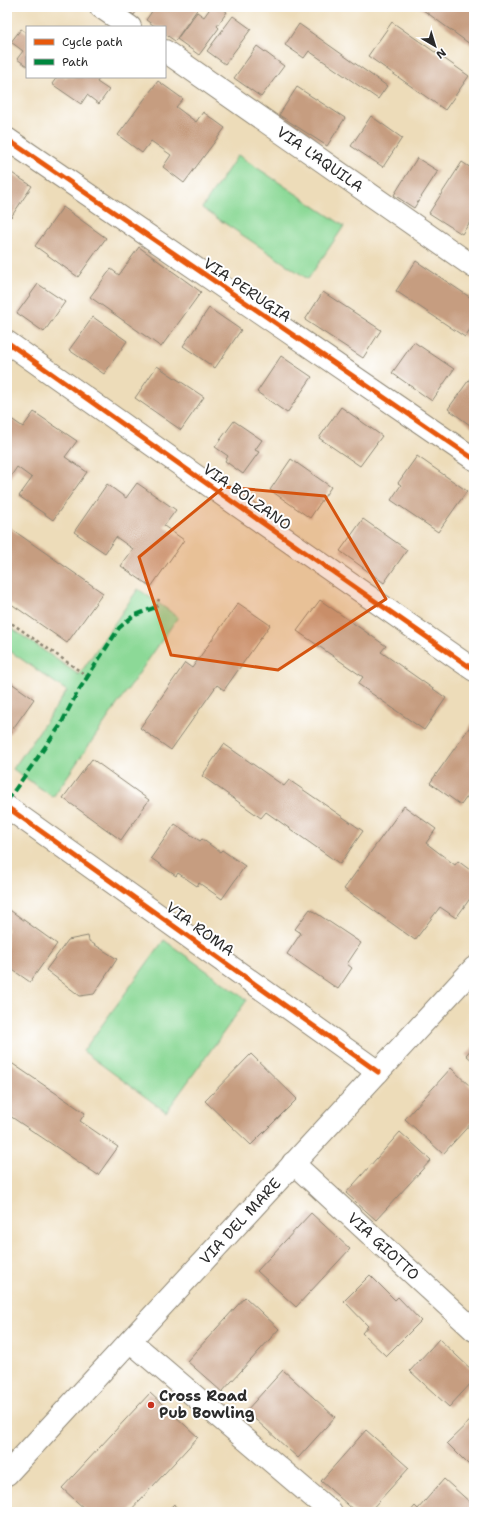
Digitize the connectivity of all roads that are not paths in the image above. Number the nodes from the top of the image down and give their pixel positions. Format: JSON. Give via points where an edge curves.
{"nodes":[{"id":1,"x":101,"y":7,"type":"edge"},
{"id":2,"x":129,"y":26,"type":"edge"},
{"id":3,"x":166,"y":53,"type":"edge"},
{"id":4,"x":7,"y":140,"type":"edge"},
{"id":5,"x":474,"y":267,"type":"edge"},
{"id":6,"x":7,"y":342,"type":"edge"},
{"id":7,"x":474,"y":459,"type":"edge"},
{"id":8,"x":474,"y":670,"type":"edge"},
{"id":9,"x":7,"y":807,"type":"edge"},
{"id":10,"x":474,"y":968,"type":"edge"},
{"id":11,"x":378,"y":1072,"type":"junction"},
{"id":12,"x":293,"y":1163,"type":"junction"},
{"id":13,"x":474,"y":1330,"type":"edge"},
{"id":14,"x":130,"y":1341,"type":"junction"},
{"id":15,"x":7,"y":1474,"type":"edge"},
{"id":16,"x":331,"y":1512,"type":"edge"}],
"edges":[{"from":1,"to":2,"type":"street"},
{"from":3,"to":5,"type":"street","name":"VIA L'AQUILA"},
{"from":4,"to":7,"type":"street","name":"VIA PERUGIA"},
{"from":6,"to":8,"type":"street","name":"VIA BOLZANO"},
{"from":9,"to":11,"type":"street","name":"VIA ROMA"},
{"from":10,"to":11,"type":"street","name":"VIA DEL MARE"},
{"from":11,"to":12,"type":"street","name":"VIA DEL MARE"},
{"from":12,"to":13,"type":"street","name":"VIA GIOTTO"},
{"from":12,"to":14,"type":"street","name":"VIA DEL MARE"},
{"from":14,"to":15,"type":"street","name":"VIA DEL MARE"},
{"from":14,"to":16,"type":"street"}]}
